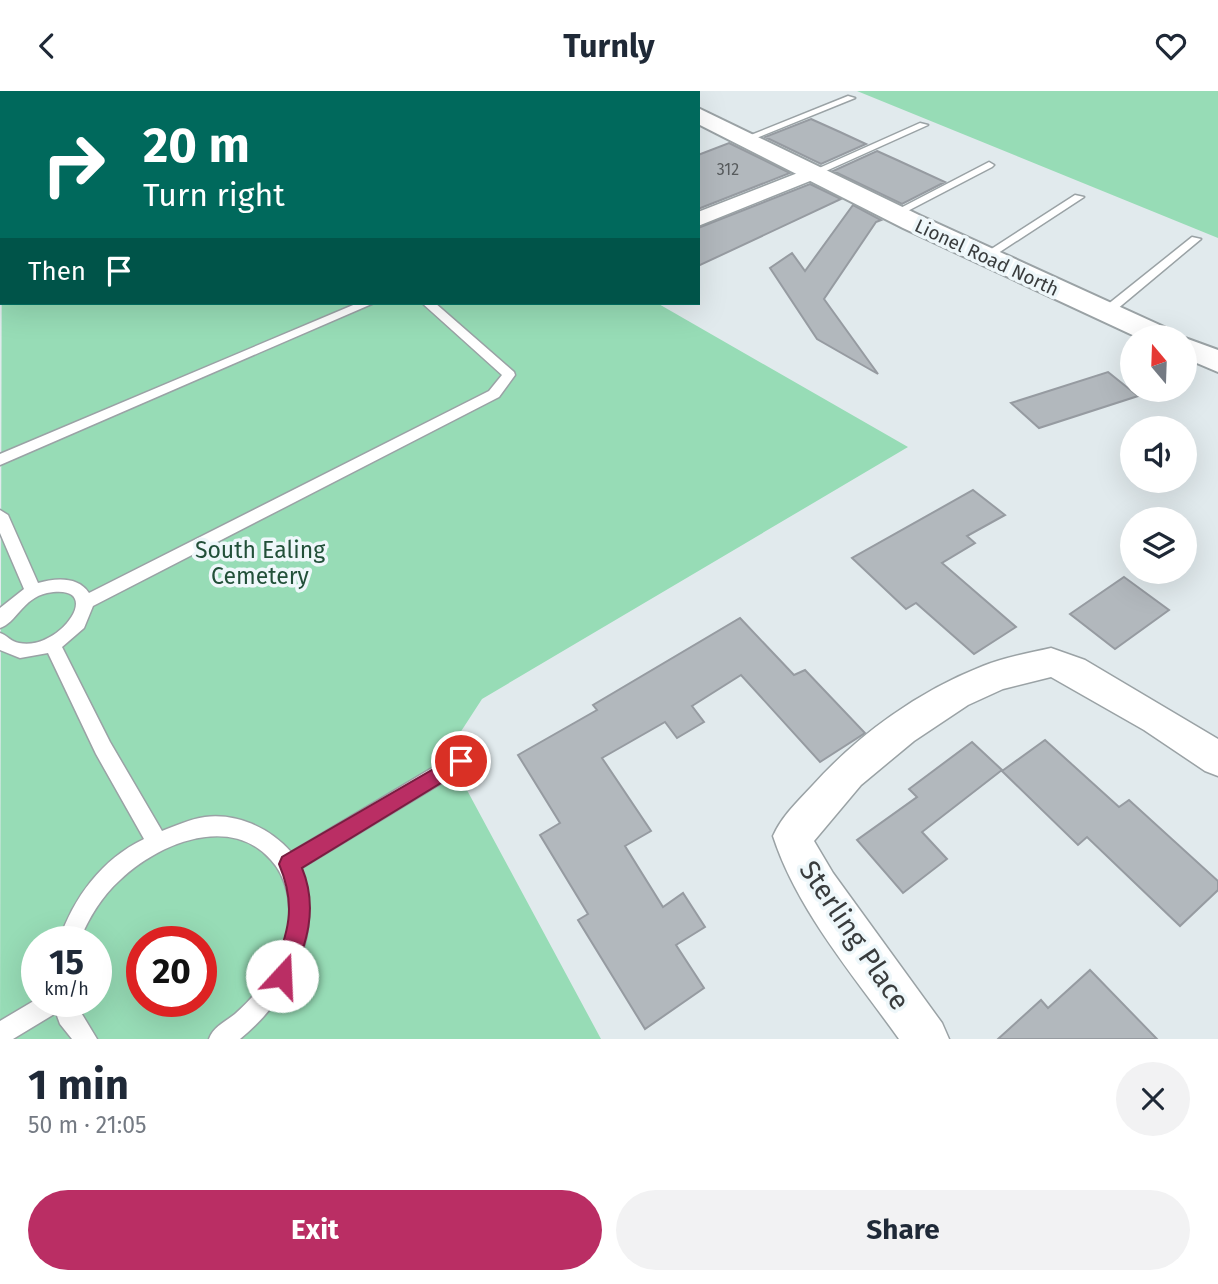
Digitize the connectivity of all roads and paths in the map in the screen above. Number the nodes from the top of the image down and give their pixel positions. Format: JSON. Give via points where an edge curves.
{"nodes":[{"id":1,"x":851,"y":98,"type":"dead end"},
{"id":2,"x":700,"y":116,"type":"edge"},
{"id":3,"x":923,"y":125,"type":"dead end"},
{"id":4,"x":746,"y":139,"type":"junction"},
{"id":5,"x":989,"y":165,"type":"dead end"},
{"id":6,"x":813,"y":173,"type":"junction"},
{"id":7,"x":1079,"y":197,"type":"dead end"},
{"id":8,"x":894,"y":213,"type":"junction"},
{"id":9,"x":700,"y":220,"type":"edge"},
{"id":10,"x":1196,"y":240,"type":"dead end"},
{"id":11,"x":985,"y":257,"type":"junction"},
{"id":12,"x":363,"y":305,"type":"edge"},
{"id":13,"x":430,"y":305,"type":"edge"},
{"id":14,"x":1106,"y":312,"type":"junction"},
{"id":15,"x":1135,"y":325,"type":"edge"},
{"id":16,"x":1197,"y":352,"type":"edge"},
{"id":17,"x":1218,"y":362,"type":"edge"},
{"id":18,"x":0,"y":460,"type":"edge"},
{"id":19,"x":0,"y":515,"type":"edge"},
{"id":20,"x":33,"y":591,"type":"junction"},
{"id":21,"x":86,"y":602,"type":"junction"},
{"id":22,"x":0,"y":621,"type":"edge"},
{"id":23,"x":0,"y":640,"type":"edge"},
{"id":24,"x":53,"y":645,"type":"junction"},
{"id":25,"x":1218,"y":759,"type":"edge"},
{"id":26,"x":461,"y":761,"type":"dead end"},
{"id":27,"x":156,"y":840,"type":"junction"},
{"id":28,"x":289,"y":864,"type":"junction"},
{"id":29,"x":74,"y":926,"type":"edge"},
{"id":30,"x":28,"y":1017,"type":"edge"},
{"id":31,"x":69,"y":1017,"type":"edge"},
{"id":32,"x":0,"y":1034,"type":"edge"},
{"id":33,"x":232,"y":1036,"type":"edge"},
{"id":34,"x":86,"y":1039,"type":"edge"},
{"id":35,"x":926,"y":1039,"type":"edge"}],
"edges":[{"from":1,"to":4,"type":"lane"},
{"from":2,"to":4,"type":"street","name":"Lionel Road North"},
{"from":3,"to":6,"type":"lane"},
{"from":4,"to":6,"type":"street","name":"Lionel Road North"},
{"from":5,"to":8,"type":"lane"},
{"from":6,"to":8,"type":"street","name":"Lionel Road North"},
{"from":6,"to":9,"type":"street"},
{"from":7,"to":11,"type":"lane"},
{"from":8,"to":11,"type":"street","name":"Lionel Road North"},
{"from":10,"to":14,"type":"lane"},
{"from":11,"to":14,"type":"street","name":"Lionel Road North"},
{"from":12,"to":18,"type":"lane"},
{"from":13,"to":21,"type":"lane","via":[[509,375],[494,394]]},
{"from":14,"to":15,"type":"street","name":"Lionel Road North"},
{"from":16,"to":17,"type":"street"},
{"from":19,"to":20,"type":"lane"},
{"from":20,"to":21,"type":"lane","via":[[73,588]]},
{"from":20,"to":22,"type":"lane"},
{"from":21,"to":24,"type":"lane","via":[[78,627]]},
{"from":23,"to":24,"type":"lane","via":[[13,650],[26,652]]},
{"from":24,"to":27,"type":"lane","via":[[103,748]]},
{"from":25,"to":35,"type":"street","name":"Sterling Place","via":[[1073,670],[1051,662],[996,676],[956,694],[848,773],[793,836],[802,863],[818,888]]},
{"from":26,"to":28,"type":"lane"},
{"from":27,"to":28,"type":"lane","via":[[208,826],[255,833]]},
{"from":27,"to":29,"type":"lane","via":[[103,881]]},
{"from":28,"to":33,"type":"lane","via":[[298,885],[300,928],[282,976]]},
{"from":30,"to":32,"type":"lane"},
{"from":31,"to":34,"type":"lane"}]}
